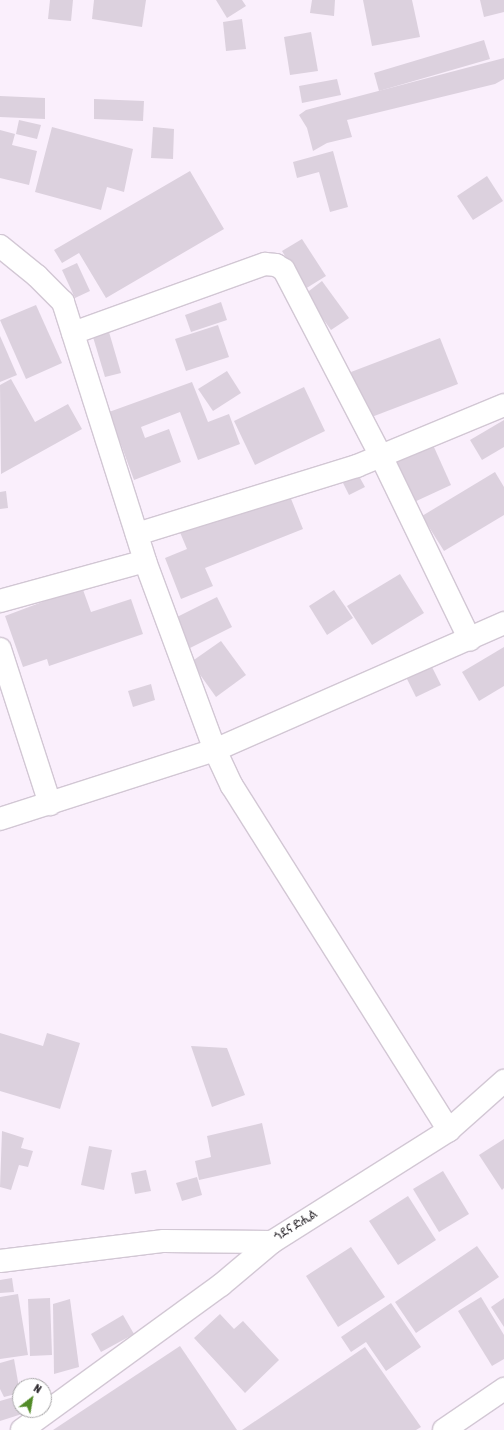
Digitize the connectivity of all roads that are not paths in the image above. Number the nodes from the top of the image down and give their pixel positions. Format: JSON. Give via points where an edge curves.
{"nodes":[{"id":1,"x":0,"y":246,"type":"edge"},
{"id":2,"x":73,"y":333,"type":"junction"},
{"id":3,"x":504,"y":405,"type":"edge"},
{"id":4,"x":381,"y":456,"type":"junction"},
{"id":5,"x":137,"y":534,"type":"junction"},
{"id":6,"x":145,"y":561,"type":"junction"},
{"id":7,"x":0,"y":601,"type":"edge"},
{"id":8,"x":504,"y":623,"type":"edge"},
{"id":9,"x":470,"y":640,"type":"junction"},
{"id":10,"x":0,"y":649,"type":"edge"},
{"id":11,"x":215,"y":750,"type":"junction"},
{"id":12,"x":50,"y":804,"type":"junction"},
{"id":13,"x":0,"y":819,"type":"edge"},
{"id":14,"x":504,"y":1081,"type":"edge"},
{"id":15,"x":449,"y":1130,"type":"junction"},
{"id":16,"x":272,"y":1242,"type":"junction"},
{"id":17,"x":0,"y":1261,"type":"edge"},
{"id":18,"x":504,"y":1389,"type":"edge"},
{"id":19,"x":22,"y":1430,"type":"edge"},
{"id":20,"x":444,"y":1430,"type":"edge"}],
"edges":[{"from":1,"to":2,"type":"street","via":[[38,276],[63,302]]},
{"from":2,"to":4,"type":"street","via":[[265,264],[276,265],[284,270]]},
{"from":2,"to":5,"type":"street"},
{"from":3,"to":4,"type":"street"},
{"from":4,"to":5,"type":"street","via":[[262,497]]},
{"from":4,"to":9,"type":"street"},
{"from":5,"to":6,"type":"street"},
{"from":6,"to":7,"type":"street"},
{"from":6,"to":11,"type":"street"},
{"from":8,"to":9,"type":"street"},
{"from":9,"to":11,"type":"street"},
{"from":10,"to":12,"type":"street"},
{"from":11,"to":12,"type":"street"},
{"from":11,"to":15,"type":"street","via":[[232,786]]},
{"from":12,"to":13,"type":"street"},
{"from":14,"to":15,"type":"street","name":"ጎደና ድሒል"},
{"from":15,"to":16,"type":"street","name":"ጎደና ድሒል"},
{"from":16,"to":17,"type":"street","name":"ጎደና ድሒል","via":[[164,1241]]},
{"from":16,"to":19,"type":"street","via":[[209,1294]]},
{"from":18,"to":20,"type":"street"}]}
